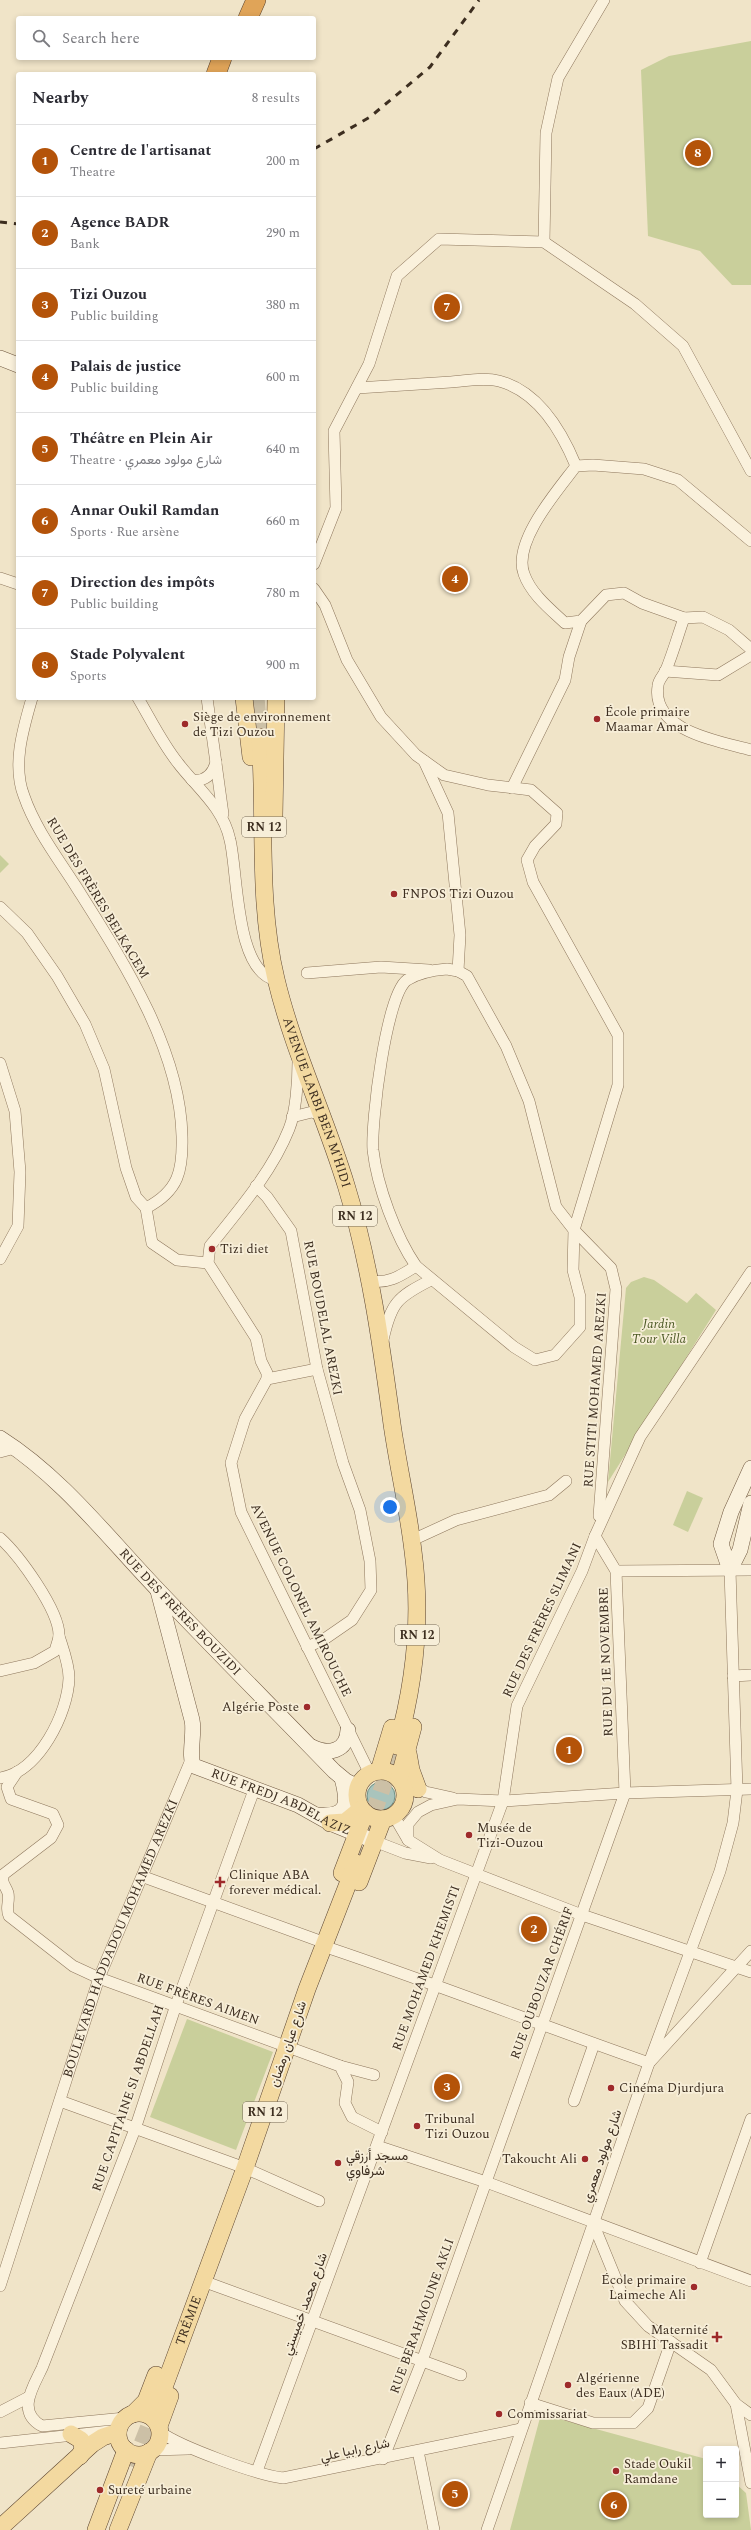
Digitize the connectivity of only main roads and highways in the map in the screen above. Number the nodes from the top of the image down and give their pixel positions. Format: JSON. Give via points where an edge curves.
{"nodes":[{"id":1,"x":246,"y":0,"type":"edge"},
{"id":2,"x":256,"y":0,"type":"edge"},
{"id":3,"x":240,"y":16,"type":"edge"},
{"id":4,"x":249,"y":16,"type":"edge"},
{"id":5,"x":221,"y":60,"type":"edge"},
{"id":6,"x":231,"y":60,"type":"edge"},
{"id":7,"x":217,"y":72,"type":"edge"},
{"id":8,"x":226,"y":72,"type":"edge"},
{"id":9,"x":0,"y":358,"type":"edge"},
{"id":10,"x":16,"y":364,"type":"edge"},
{"id":11,"x":244,"y":700,"type":"edge"},
{"id":12,"x":276,"y":700,"type":"edge"},
{"id":13,"x":260,"y":737,"type":"tunnel mouth"},
{"id":14,"x":266,"y":918,"type":"junction"},
{"id":15,"x":0,"y":1438,"type":"edge"},
{"id":16,"x":751,"y":1468,"type":"edge"},
{"id":17,"x":751,"y":1503,"type":"edge"},
{"id":18,"x":410,"y":1522,"type":"junction"},
{"id":19,"x":157,"y":1590,"type":"junction"},
{"id":20,"x":348,"y":1730,"type":"road end"},
{"id":21,"x":310,"y":1746,"type":"junction"},
{"id":22,"x":402,"y":1748,"type":"junction"},
{"id":23,"x":191,"y":1760,"type":"joint"},
{"id":24,"x":374,"y":1772,"type":"junction"},
{"id":25,"x":342,"y":1778,"type":"junction"},
{"id":26,"x":400,"y":1780,"type":"junction"},
{"id":27,"x":358,"y":1787,"type":"junction"},
{"id":28,"x":418,"y":1789,"type":"road end"},
{"id":29,"x":363,"y":1811,"type":"junction"},
{"id":30,"x":388,"y":1818,"type":"junction"},
{"id":31,"x":323,"y":1819,"type":"junction"},
{"id":32,"x":358,"y":1834,"type":"junction"},
{"id":33,"x":374,"y":1841,"type":"junction"},
{"id":34,"x":356,"y":1863,"type":"tunnel mouth"},
{"id":35,"x":307,"y":1989,"type":"junction"},
{"id":36,"x":221,"y":2235,"type":"junction"},
{"id":37,"x":157,"y":2406,"type":"tunnel mouth"},
{"id":38,"x":159,"y":2429,"type":"junction"},
{"id":39,"x":124,"y":2432,"type":"junction"},
{"id":40,"x":71,"y":2434,"type":"road end"},
{"id":41,"x":151,"y":2451,"type":"junction"},
{"id":42,"x":80,"y":2456,"type":"junction"},
{"id":43,"x":133,"y":2467,"type":"tunnel mouth"},
{"id":44,"x":60,"y":2476,"type":"junction"},
{"id":45,"x":0,"y":2528,"type":"edge"},
{"id":46,"x":96,"y":2530,"type":"edge"},
{"id":47,"x":110,"y":2530,"type":"edge"},
{"id":48,"x":118,"y":2530,"type":"edge"}],
"edges":[{"from":1,"to":3,"type":"highway"},
{"from":2,"to":4,"type":"highway"},
{"from":5,"to":7,"type":"highway"},
{"from":6,"to":8,"type":"highway"},
{"from":9,"to":10,"type":"main road"},
{"from":11,"to":14,"type":"main road","name":"AVENUE LARBI BEN M'HIDI","via":[[251,753],[258,889]]},
{"from":12,"to":14,"type":"main road","name":"AVENUE LARBI BEN M'HIDI","via":[[272,899]]},
{"from":13,"to":14,"type":"main road","name":"AVENUE LARBI BEN M'HIDI","number":"RN 12"},
{"from":14,"to":18,"type":"main road","name":"AVENUE LARBI BEN M'HIDI","number":"RN 12","via":[[276,980],[346,1185],[370,1281]]},
{"from":15,"to":19,"type":"main road","name":"RUE DES FRÈRES BOUZIDI","via":[[62,1486]]},
{"from":16,"to":17,"type":"main road","via":[[734,1505],[722,1544],[730,1570],[740,1550]]},
{"from":18,"to":22,"type":"main road","name":"AVENUE LARBI BEN M'HIDI","number":"RN 12","via":[[417,1588],[417,1634]]},
{"from":18,"to":22,"type":"main road","name":"AVENUE LARBI BEN M'HIDI","via":[[419,1537],[426,1575],[428,1617],[422,1679]]},
{"from":18,"to":24,"type":"main road","name":"AVENUE LARBI BEN M'HIDI","via":[[405,1544],[409,1593],[406,1645],[395,1714]]},
{"from":19,"to":21,"type":"main road","name":"RUE DES FRÈRES BOUZIDI"},
{"from":19,"to":23,"type":"main road","name":"BOULEVARD HADDADOU MOHAMED AREZKI","via":[[194,1726]]},
{"from":20,"to":21,"type":"main road","via":[[346,1740],[335,1751],[325,1752]]},
{"from":21,"to":25,"type":"main road","name":"RUE DES FRÈRES BOUZIDI"},
{"from":22,"to":26,"type":"main road","name":"AVENUE LARBI BEN M'HIDI"},
{"from":22,"to":28,"type":"main road"},
{"from":23,"to":31,"type":"main road","name":"RUE FREDJ ABDELAZIZ","via":[[196,1768],[298,1805]]},
{"from":24,"to":26,"type":"main road","via":[[392,1774]]},
{"from":24,"to":27,"type":"main road"},
{"from":25,"to":27,"type":"main road","name":"RUE DES FRÈRES BOUZIDI"},
{"from":25,"to":31,"type":"main road","via":[[347,1799],[344,1808]]},
{"from":26,"to":30,"type":"main road","via":[[405,1790],[405,1800],[401,1809]]},
{"from":27,"to":29,"type":"main road","via":[[357,1798]]},
{"from":29,"to":30,"type":"main road"},
{"from":29,"to":31,"type":"main road","via":[[345,1822]]},
{"from":29,"to":32,"type":"main road"},
{"from":30,"to":33,"type":"main road"},
{"from":31,"to":32,"type":"main road","name":"RUE FREDJ ABDELAZIZ"},
{"from":32,"to":33,"type":"main road","name":"RUE FREDJ ABDELAZIZ"},
{"from":32,"to":35,"type":"main road","via":[[316,1940],[309,1965]]},
{"from":33,"to":35,"type":"main road","via":[[324,1969]]},
{"from":34,"to":35,"type":"main road","number":"RN 12"},
{"from":35,"to":36,"type":"main road","name":"شارع عبان رمضان","number":"RN 12"},
{"from":36,"to":37,"type":"main road","name":"TRÉMIE","number":"RN 12"},
{"from":36,"to":38,"type":"main road","number":"RN 12","via":[[219,2263]]},
{"from":36,"to":39,"type":"main road","number":"RN 12","via":[[204,2254],[148,2396]]},
{"from":38,"to":39,"type":"main road","via":[[148,2415]]},
{"from":38,"to":41,"type":"main road","via":[[159,2442]]},
{"from":39,"to":41,"type":"main road","via":[[135,2454]]},
{"from":39,"to":42,"type":"main road","via":[[98,2440]]},
{"from":39,"to":44,"type":"main road"},
{"from":39,"to":46,"type":"main road","number":"RN 12"},
{"from":40,"to":42,"type":"main road","via":[[81,2440],[83,2448]]},
{"from":41,"to":48,"type":"main road"},
{"from":42,"to":44,"type":"main road"},
{"from":43,"to":47,"type":"main road"},
{"from":44,"to":45,"type":"main road"}]}
